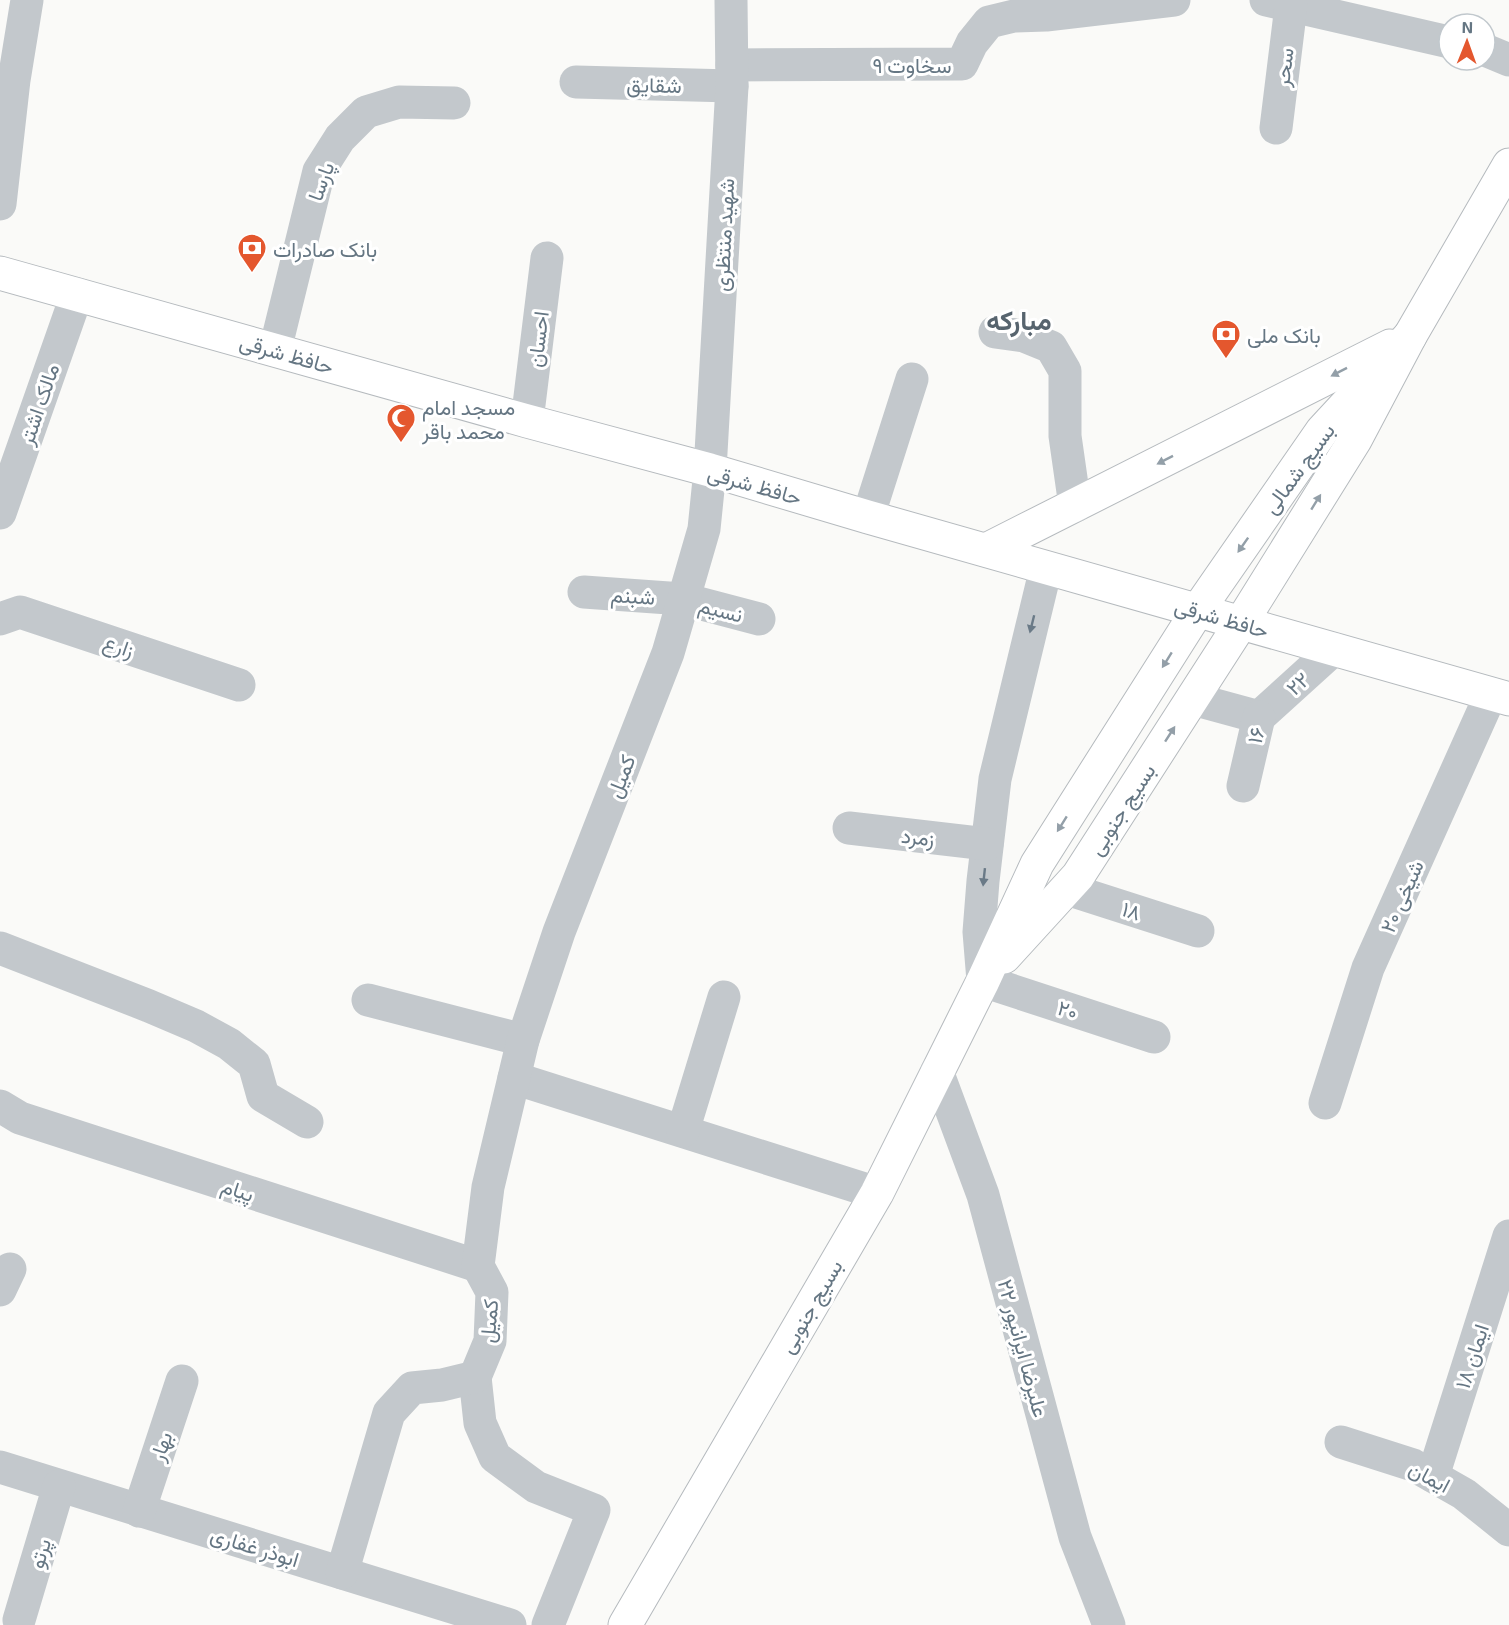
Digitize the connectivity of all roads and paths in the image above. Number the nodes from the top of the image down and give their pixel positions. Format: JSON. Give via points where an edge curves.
{"nodes":[{"id":1,"x":27,"y":0,"type":"edge"},
{"id":2,"x":731,"y":0,"type":"edge"},
{"id":3,"x":1174,"y":0,"type":"edge"},
{"id":4,"x":1129,"y":3,"type":"edge"},
{"id":5,"x":1279,"y":3,"type":"edge"},
{"id":6,"x":1437,"y":39,"type":"edge"},
{"id":7,"x":732,"y":76,"type":"junction"},
{"id":8,"x":576,"y":82,"type":"dead end"},
{"id":9,"x":454,"y":103,"type":"dead end"},
{"id":10,"x":1276,"y":128,"type":"dead end"},
{"id":11,"x":1509,"y":165,"type":"edge"},
{"id":12,"x":0,"y":204,"type":"edge"},
{"id":13,"x":547,"y":258,"type":"dead end"},
{"id":14,"x":0,"y":273,"type":"edge"},
{"id":15,"x":77,"y":294,"type":"junction"},
{"id":16,"x":994,"y":332,"type":"dead end"},
{"id":17,"x":1410,"y":336,"type":"junction"},
{"id":18,"x":275,"y":350,"type":"junction"},
{"id":19,"x":912,"y":380,"type":"dead end"},
{"id":20,"x":527,"y":421,"type":"junction"},
{"id":21,"x":710,"y":470,"type":"junction"},
{"id":22,"x":1075,"y":506,"type":"junction"},
{"id":23,"x":0,"y":513,"type":"edge"},
{"id":24,"x":868,"y":517,"type":"junction"},
{"id":25,"x":986,"y":550,"type":"junction"},
{"id":26,"x":1046,"y":568,"type":"junction"},
{"id":27,"x":584,"y":592,"type":"dead end"},
{"id":28,"x":683,"y":599,"type":"junction"},
{"id":29,"x":1198,"y":610,"type":"junction"},
{"id":30,"x":0,"y":619,"type":"edge"},
{"id":31,"x":759,"y":619,"type":"dead end"},
{"id":32,"x":1241,"y":623,"type":"junction"},
{"id":33,"x":1334,"y":650,"type":"junction"},
{"id":34,"x":239,"y":685,"type":"dead end"},
{"id":35,"x":1500,"y":697,"type":"edge"},
{"id":36,"x":1193,"y":699,"type":"junction"},
{"id":37,"x":1260,"y":717,"type":"junction"},
{"id":38,"x":1243,"y":786,"type":"dead end"},
{"id":39,"x":849,"y":828,"type":"dead end"},
{"id":40,"x":987,"y":844,"type":"junction"},
{"id":41,"x":1067,"y":888,"type":"junction"},
{"id":42,"x":1198,"y":931,"type":"dead end"},
{"id":43,"x":0,"y":948,"type":"edge"},
{"id":44,"x":983,"y":981,"type":"junction"},
{"id":45,"x":724,"y":997,"type":"dead end"},
{"id":46,"x":368,"y":1000,"type":"dead end"},
{"id":47,"x":1154,"y":1037,"type":"dead end"},
{"id":48,"x":523,"y":1040,"type":"junction"},
{"id":49,"x":937,"y":1071,"type":"junction"},
{"id":50,"x":514,"y":1078,"type":"junction"},
{"id":51,"x":1325,"y":1103,"type":"dead end"},
{"id":52,"x":0,"y":1106,"type":"edge"},
{"id":53,"x":308,"y":1122,"type":"dead end"},
{"id":54,"x":683,"y":1131,"type":"junction"},
{"id":55,"x":877,"y":1192,"type":"junction"},
{"id":56,"x":1509,"y":1236,"type":"edge"},
{"id":57,"x":478,"y":1266,"type":"junction"},
{"id":58,"x":475,"y":1377,"type":"junction"},
{"id":59,"x":182,"y":1381,"type":"dead end"},
{"id":60,"x":1341,"y":1442,"type":"dead end"},
{"id":61,"x":0,"y":1467,"type":"edge"},
{"id":62,"x":1433,"y":1476,"type":"junction"},
{"id":63,"x":59,"y":1486,"type":"junction"},
{"id":64,"x":139,"y":1510,"type":"junction"},
{"id":65,"x":1509,"y":1530,"type":"edge"},
{"id":66,"x":342,"y":1573,"type":"junction"},
{"id":67,"x":19,"y":1620,"type":"dead end"},
{"id":68,"x":510,"y":1625,"type":"edge"},
{"id":69,"x":548,"y":1625,"type":"edge"},
{"id":70,"x":625,"y":1625,"type":"edge"},
{"id":71,"x":1109,"y":1625,"type":"edge"}],
"edges":[{"from":1,"to":12,"type":"street"},
{"from":2,"to":7,"type":"street","name":"شهید منتظری"},
{"from":3,"to":4,"type":"street","name":"سخاوت ۹"},
{"from":4,"to":7,"type":"street","name":"سخاوت ۹","via":[[989,22],[962,64]]},
{"from":5,"to":6,"type":"street"},
{"from":5,"to":10,"type":"street","name":"سحر"},
{"from":7,"to":8,"type":"street","name":"شقایق"},
{"from":7,"to":21,"type":"street","name":"شهید منتظری"},
{"from":9,"to":18,"type":"street","name":"پارسا","via":[[399,102],[366,112],[340,138],[319,171]]},
{"from":11,"to":17,"type":"main road","name":"بسیج شمالی"},
{"from":13,"to":20,"type":"street","name":"احسان"},
{"from":14,"to":15,"type":"main road","name":"حافظ شرقی"},
{"from":15,"to":18,"type":"main road","name":"حافظ شرقی"},
{"from":15,"to":23,"type":"street","name":"مالک اشتر"},
{"from":16,"to":22,"type":"street","via":[[1024,336],[1051,347],[1065,371],[1065,436]]},
{"from":17,"to":22,"type":"main road","one_way":true},
{"from":17,"to":29,"type":"main road","name":"بسیج شمالی","one_way":true,"via":[[1322,431]]},
{"from":32,"to":17,"type":"main road","name":"بسیج شمالی","one_way":true,"via":[[1355,440]]},
{"from":18,"to":20,"type":"main road","name":"حافظ شرقی"},
{"from":19,"to":24,"type":"street"},
{"from":20,"to":21,"type":"main road","name":"حافظ شرقی"},
{"from":21,"to":24,"type":"main road","name":"حافظ شرقی"},
{"from":21,"to":28,"type":"street","name":"کمیل","via":[[704,529]]},
{"from":22,"to":25,"type":"main road"},
{"from":24,"to":25,"type":"main road","name":"حافظ شرقی"},
{"from":25,"to":26,"type":"main road","name":"حافظ شرقی"},
{"from":26,"to":29,"type":"main road","name":"حافظ شرقی"},
{"from":26,"to":40,"type":"street","one_way":true,"via":[[994,779]]},
{"from":27,"to":28,"type":"street","name":"شبنم"},
{"from":28,"to":31,"type":"street","name":"نسیم"},
{"from":28,"to":48,"type":"street","name":"کمیل","via":[[668,653],[559,932]]},
{"from":29,"to":32,"type":"main road","name":"حافظ شرقی"},
{"from":29,"to":44,"type":"main road","name":"بسیج جنوبی","one_way":true,"via":[[1037,864]]},
{"from":30,"to":34,"type":"street","name":"زارع","via":[[20,612]]},
{"from":32,"to":33,"type":"main road","name":"حافظ شرقی"},
{"from":32,"to":36,"type":"main road","name":"بسیج جنوبی"},
{"from":33,"to":35,"type":"main road","name":"حافظ شرقی"},
{"from":33,"to":37,"type":"street","name":"۲۲"},
{"from":35,"to":51,"type":"street","name":"شیخی ۲۰","via":[[1368,968]]},
{"from":36,"to":37,"type":"street","name":"۱۶"},
{"from":41,"to":36,"type":"main road","name":"بسیج جنوبی","one_way":true},
{"from":37,"to":38,"type":"street","name":"۱۶"},
{"from":39,"to":40,"type":"street","name":"زمرد"},
{"from":40,"to":44,"type":"street","one_way":true,"via":[[979,932]]},
{"from":41,"to":42,"type":"street","name":"۱۸"},
{"from":41,"to":44,"type":"main road","name":"بسیج جنوبی"},
{"from":43,"to":53,"type":"street","via":[[149,1006],[230,1044],[254,1064],[263,1096]]},
{"from":44,"to":47,"type":"street","name":"۲۰"},
{"from":44,"to":49,"type":"main road","name":"بسیج جنوبی"},
{"from":45,"to":54,"type":"street"},
{"from":46,"to":48,"type":"street"},
{"from":48,"to":50,"type":"street","name":"کمیل"},
{"from":49,"to":55,"type":"main road","name":"بسیج جنوبی"},
{"from":49,"to":71,"type":"street","name":"علیرضا ایرانپور ۲۲","via":[[983,1195],[1075,1537]]},
{"from":50,"to":54,"type":"street"},
{"from":50,"to":57,"type":"street","name":"کمیل","via":[[488,1188]]},
{"from":52,"to":57,"type":"street","name":"پیام","via":[[20,1118]]},
{"from":54,"to":55,"type":"street"},
{"from":55,"to":70,"type":"main road","name":"بسیج جنوبی"},
{"from":56,"to":62,"type":"street","name":"ایمان ۱۸"},
{"from":57,"to":58,"type":"street","name":"کمیل","via":[[492,1292],[490,1341]]},
{"from":58,"to":66,"type":"street","via":[[412,1388],[389,1413]]},
{"from":58,"to":69,"type":"street","via":[[480,1423],[495,1457],[536,1487],[594,1510]]},
{"from":59,"to":64,"type":"street","name":"بهار"},
{"from":60,"to":62,"type":"street","name":"ایمان","via":[[1413,1465]]},
{"from":61,"to":63,"type":"street","name":"ابوذر غفاری"},
{"from":62,"to":65,"type":"street","name":"ایمان","via":[[1464,1494]]},
{"from":63,"to":64,"type":"street","name":"ابوذر غفاری"},
{"from":63,"to":67,"type":"street","name":"پرتو"},
{"from":64,"to":66,"type":"street","name":"ابوذر غفاری"},
{"from":66,"to":68,"type":"street","name":"ابوذر غفاری"}]}
